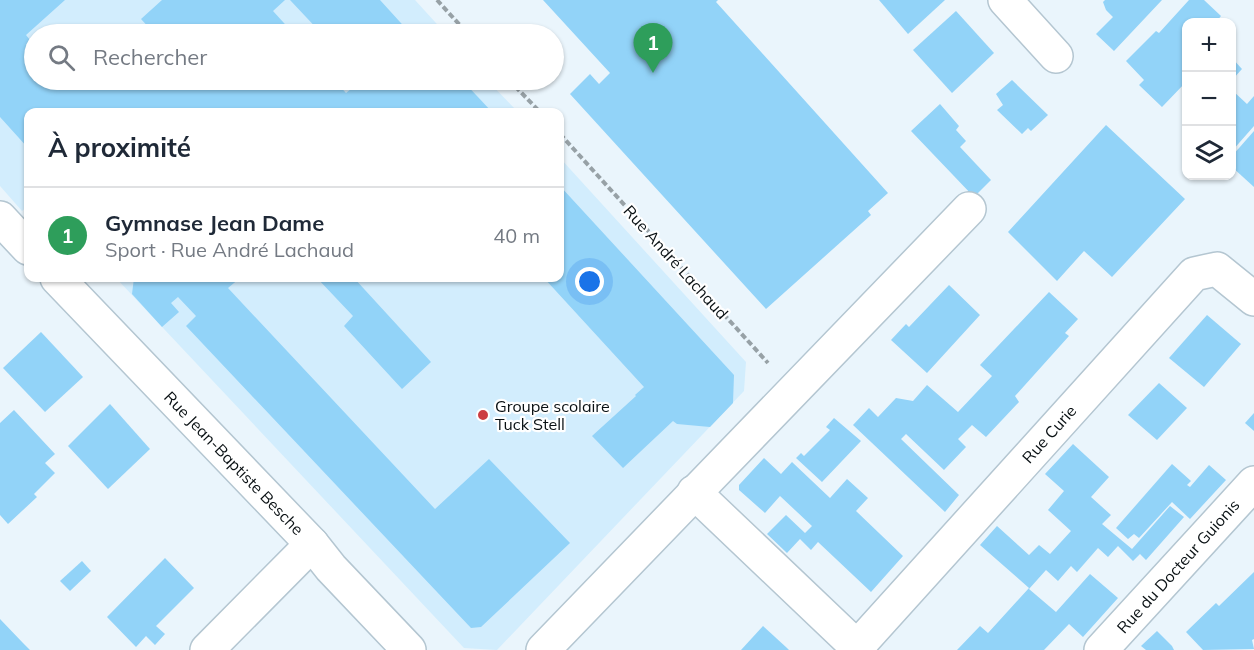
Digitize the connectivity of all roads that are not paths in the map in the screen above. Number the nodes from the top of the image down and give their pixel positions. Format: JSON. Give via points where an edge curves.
{"nodes":[{"id":1,"x":1005,"y":0,"type":"edge"},
{"id":2,"x":1056,"y":56,"type":"dead end"},
{"id":3,"x":969,"y":208,"type":"dead end"},
{"id":4,"x":0,"y":218,"type":"edge"},
{"id":5,"x":24,"y":244,"type":"edge"},
{"id":6,"x":61,"y":282,"type":"edge"},
{"id":7,"x":1254,"y":299,"type":"edge"},
{"id":8,"x":1254,"y":483,"type":"edge"},
{"id":9,"x":694,"y":492,"type":"junction"},
{"id":10,"x":312,"y":544,"type":"junction"},
{"id":11,"x":858,"y":648,"type":"edge"},
{"id":12,"x":207,"y":650,"type":"edge"},
{"id":13,"x":409,"y":650,"type":"edge"},
{"id":14,"x":543,"y":650,"type":"edge"},
{"id":15,"x":1101,"y":650,"type":"edge"}],
"edges":[{"from":1,"to":2,"type":"street"},
{"from":3,"to":9,"type":"street"},
{"from":4,"to":5,"type":"street"},
{"from":6,"to":10,"type":"street","name":"Rue Jean-Baptiste Besche"},
{"from":7,"to":11,"type":"street","name":"Rue Curie","via":[[1217,269],[1194,274]]},
{"from":8,"to":15,"type":"street","name":"Rue du Docteur Guionis"},
{"from":9,"to":11,"type":"street"},
{"from":9,"to":14,"type":"street"},
{"from":10,"to":12,"type":"street"},
{"from":10,"to":13,"type":"street","name":"Rue Jean-Baptiste Besche"}]}
